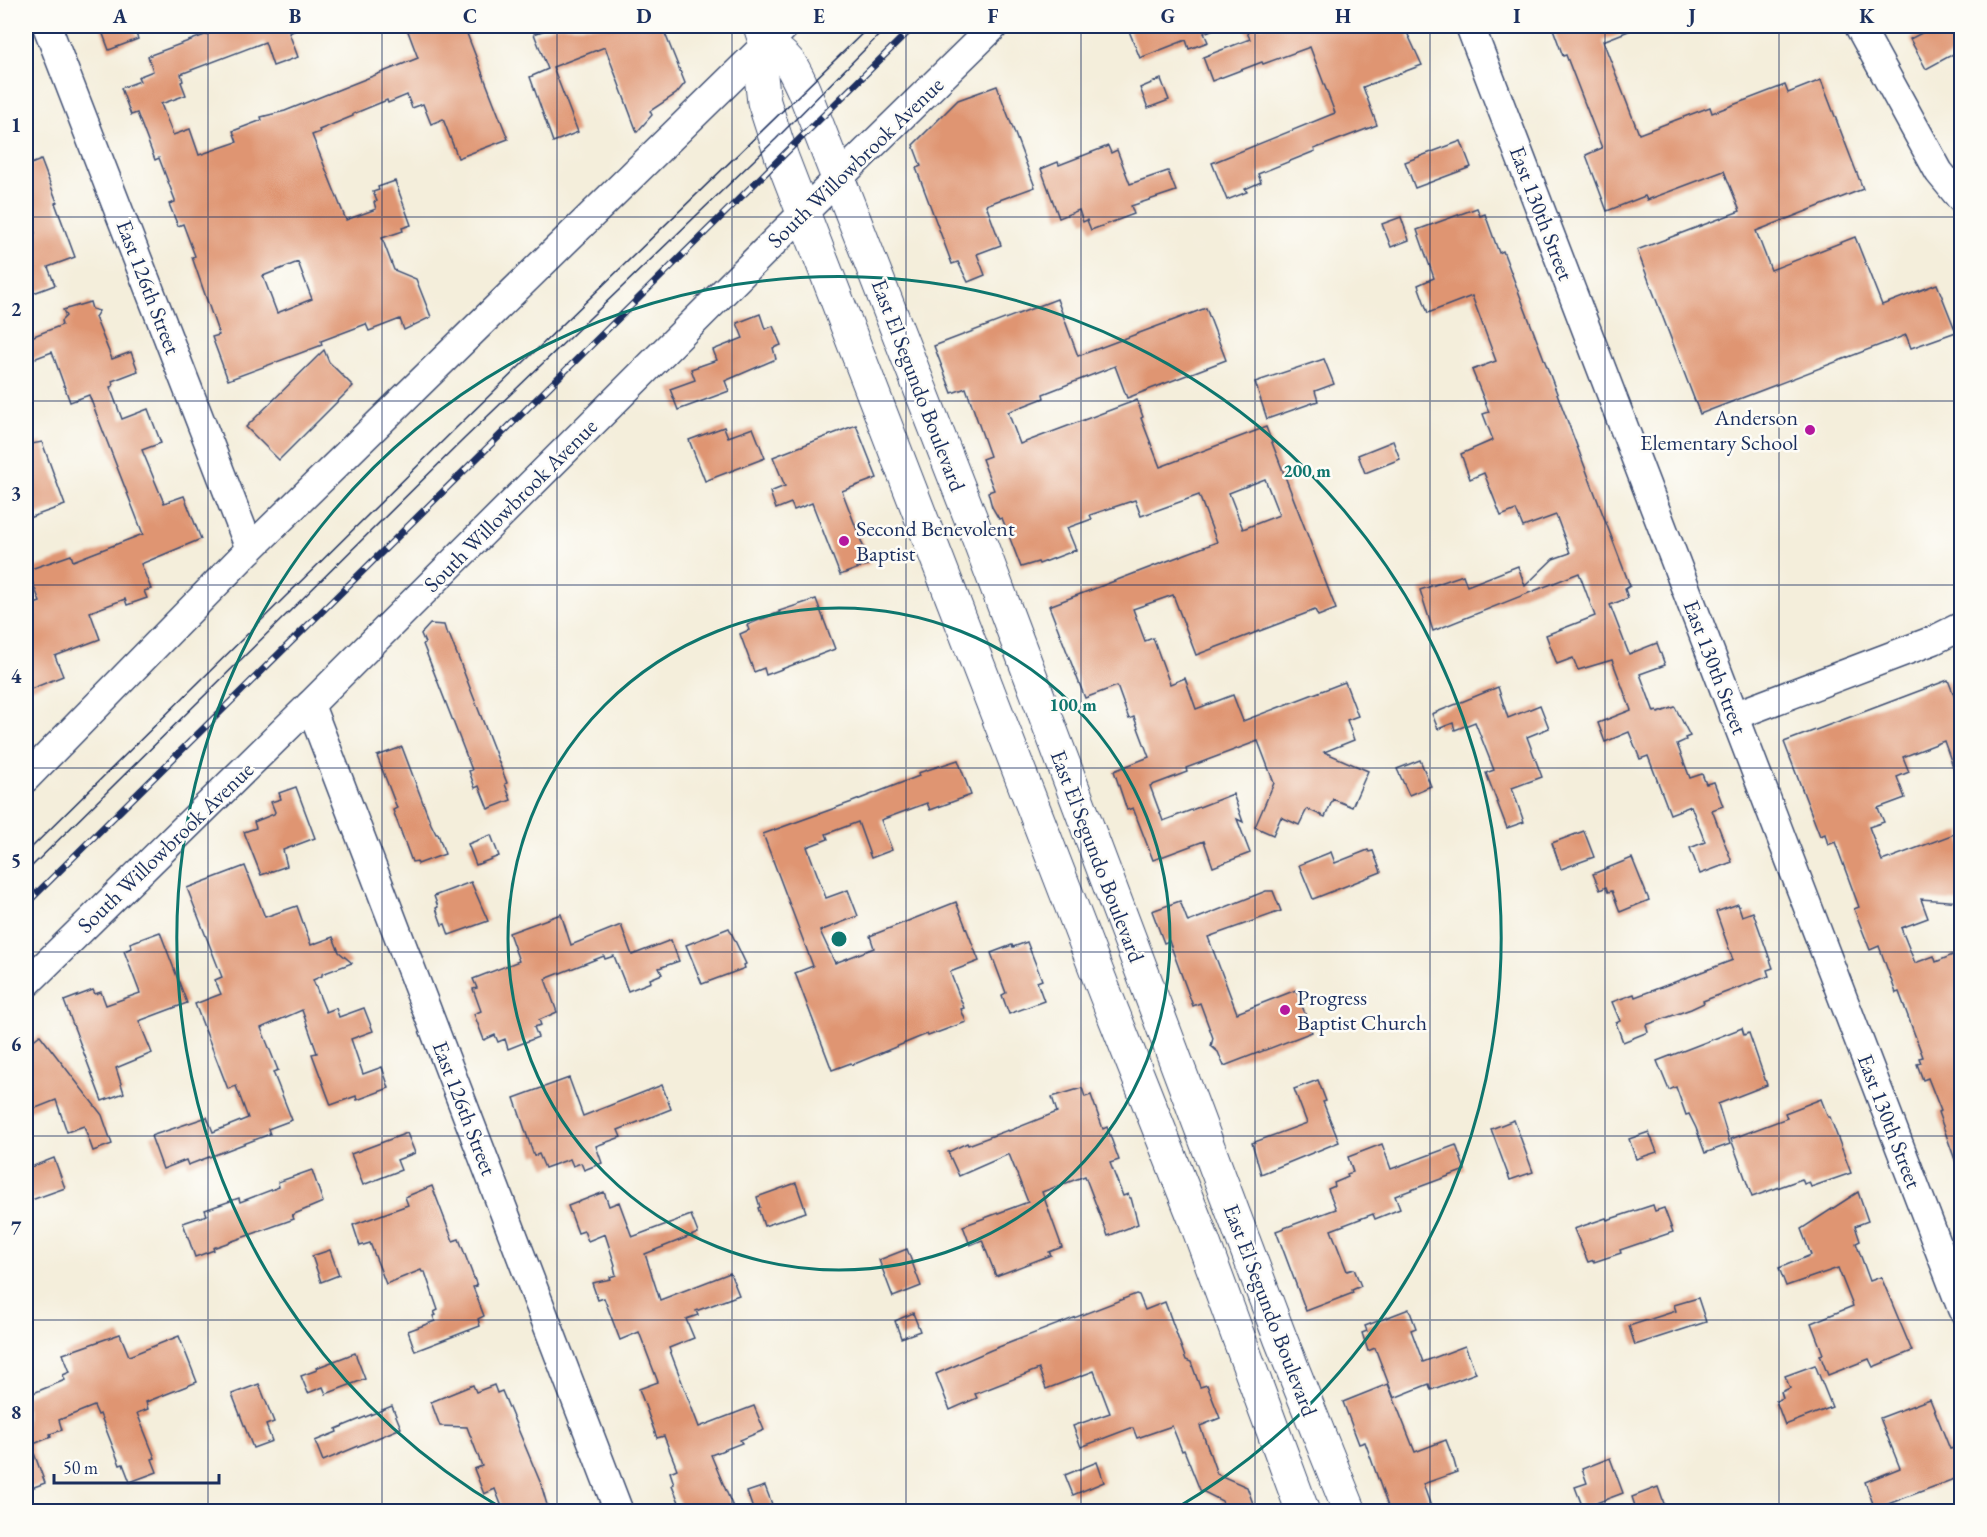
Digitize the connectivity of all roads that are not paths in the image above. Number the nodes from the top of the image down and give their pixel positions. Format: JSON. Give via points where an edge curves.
{"nodes":[{"id":1,"x":47,"y":26,"type":"edge"},
{"id":2,"x":994,"y":26,"type":"edge"},
{"id":3,"x":1470,"y":26,"type":"edge"},
{"id":4,"x":1859,"y":26,"type":"edge"},
{"id":5,"x":770,"y":32,"type":"edge"},
{"id":6,"x":838,"y":180,"type":"junction"},
{"id":7,"x":1962,"y":200,"type":"edge"},
{"id":8,"x":803,"y":213,"type":"junction"},
{"id":9,"x":250,"y":549,"type":"junction"},
{"id":10,"x":1962,"y":626,"type":"edge"},
{"id":11,"x":310,"y":705,"type":"junction"},
{"id":12,"x":1734,"y":716,"type":"junction"},
{"id":13,"x":26,"y":778,"type":"edge"},
{"id":14,"x":26,"y":984,"type":"edge"},
{"id":15,"x":1962,"y":1309,"type":"edge"},
{"id":16,"x":619,"y":1512,"type":"edge"},
{"id":17,"x":1303,"y":1512,"type":"edge"},
{"id":18,"x":1350,"y":1512,"type":"edge"}],
"edges":[{"from":1,"to":9,"type":"street","name":"East 126th Street"},
{"from":2,"to":6,"type":"street","name":"South Willowbrook Avenue"},
{"from":3,"to":12,"type":"street","name":"East 130th Street"},
{"from":4,"to":7,"type":"street","via":[[1939,172]]},
{"from":5,"to":6,"type":"main road","name":"East El Segundo Boulevard","via":[[792,66]]},
{"from":5,"to":8,"type":"main road","name":"East El Segundo Boulevard","via":[[762,62],[764,102]]},
{"from":5,"to":9,"type":"street"},
{"from":6,"to":8,"type":"street","name":"South Willowbrook Avenue"},
{"from":6,"to":18,"type":"main road","name":"East El Segundo Boulevard"},
{"from":8,"to":11,"type":"street","name":"South Willowbrook Avenue"},
{"from":8,"to":17,"type":"main road","name":"East El Segundo Boulevard","via":[[1197,1222]]},
{"from":9,"to":13,"type":"street"},
{"from":10,"to":12,"type":"street"},
{"from":11,"to":14,"type":"street","name":"South Willowbrook Avenue"},
{"from":11,"to":16,"type":"street","name":"East 126th Street"},
{"from":12,"to":15,"type":"street","name":"East 130th Street"}]}
